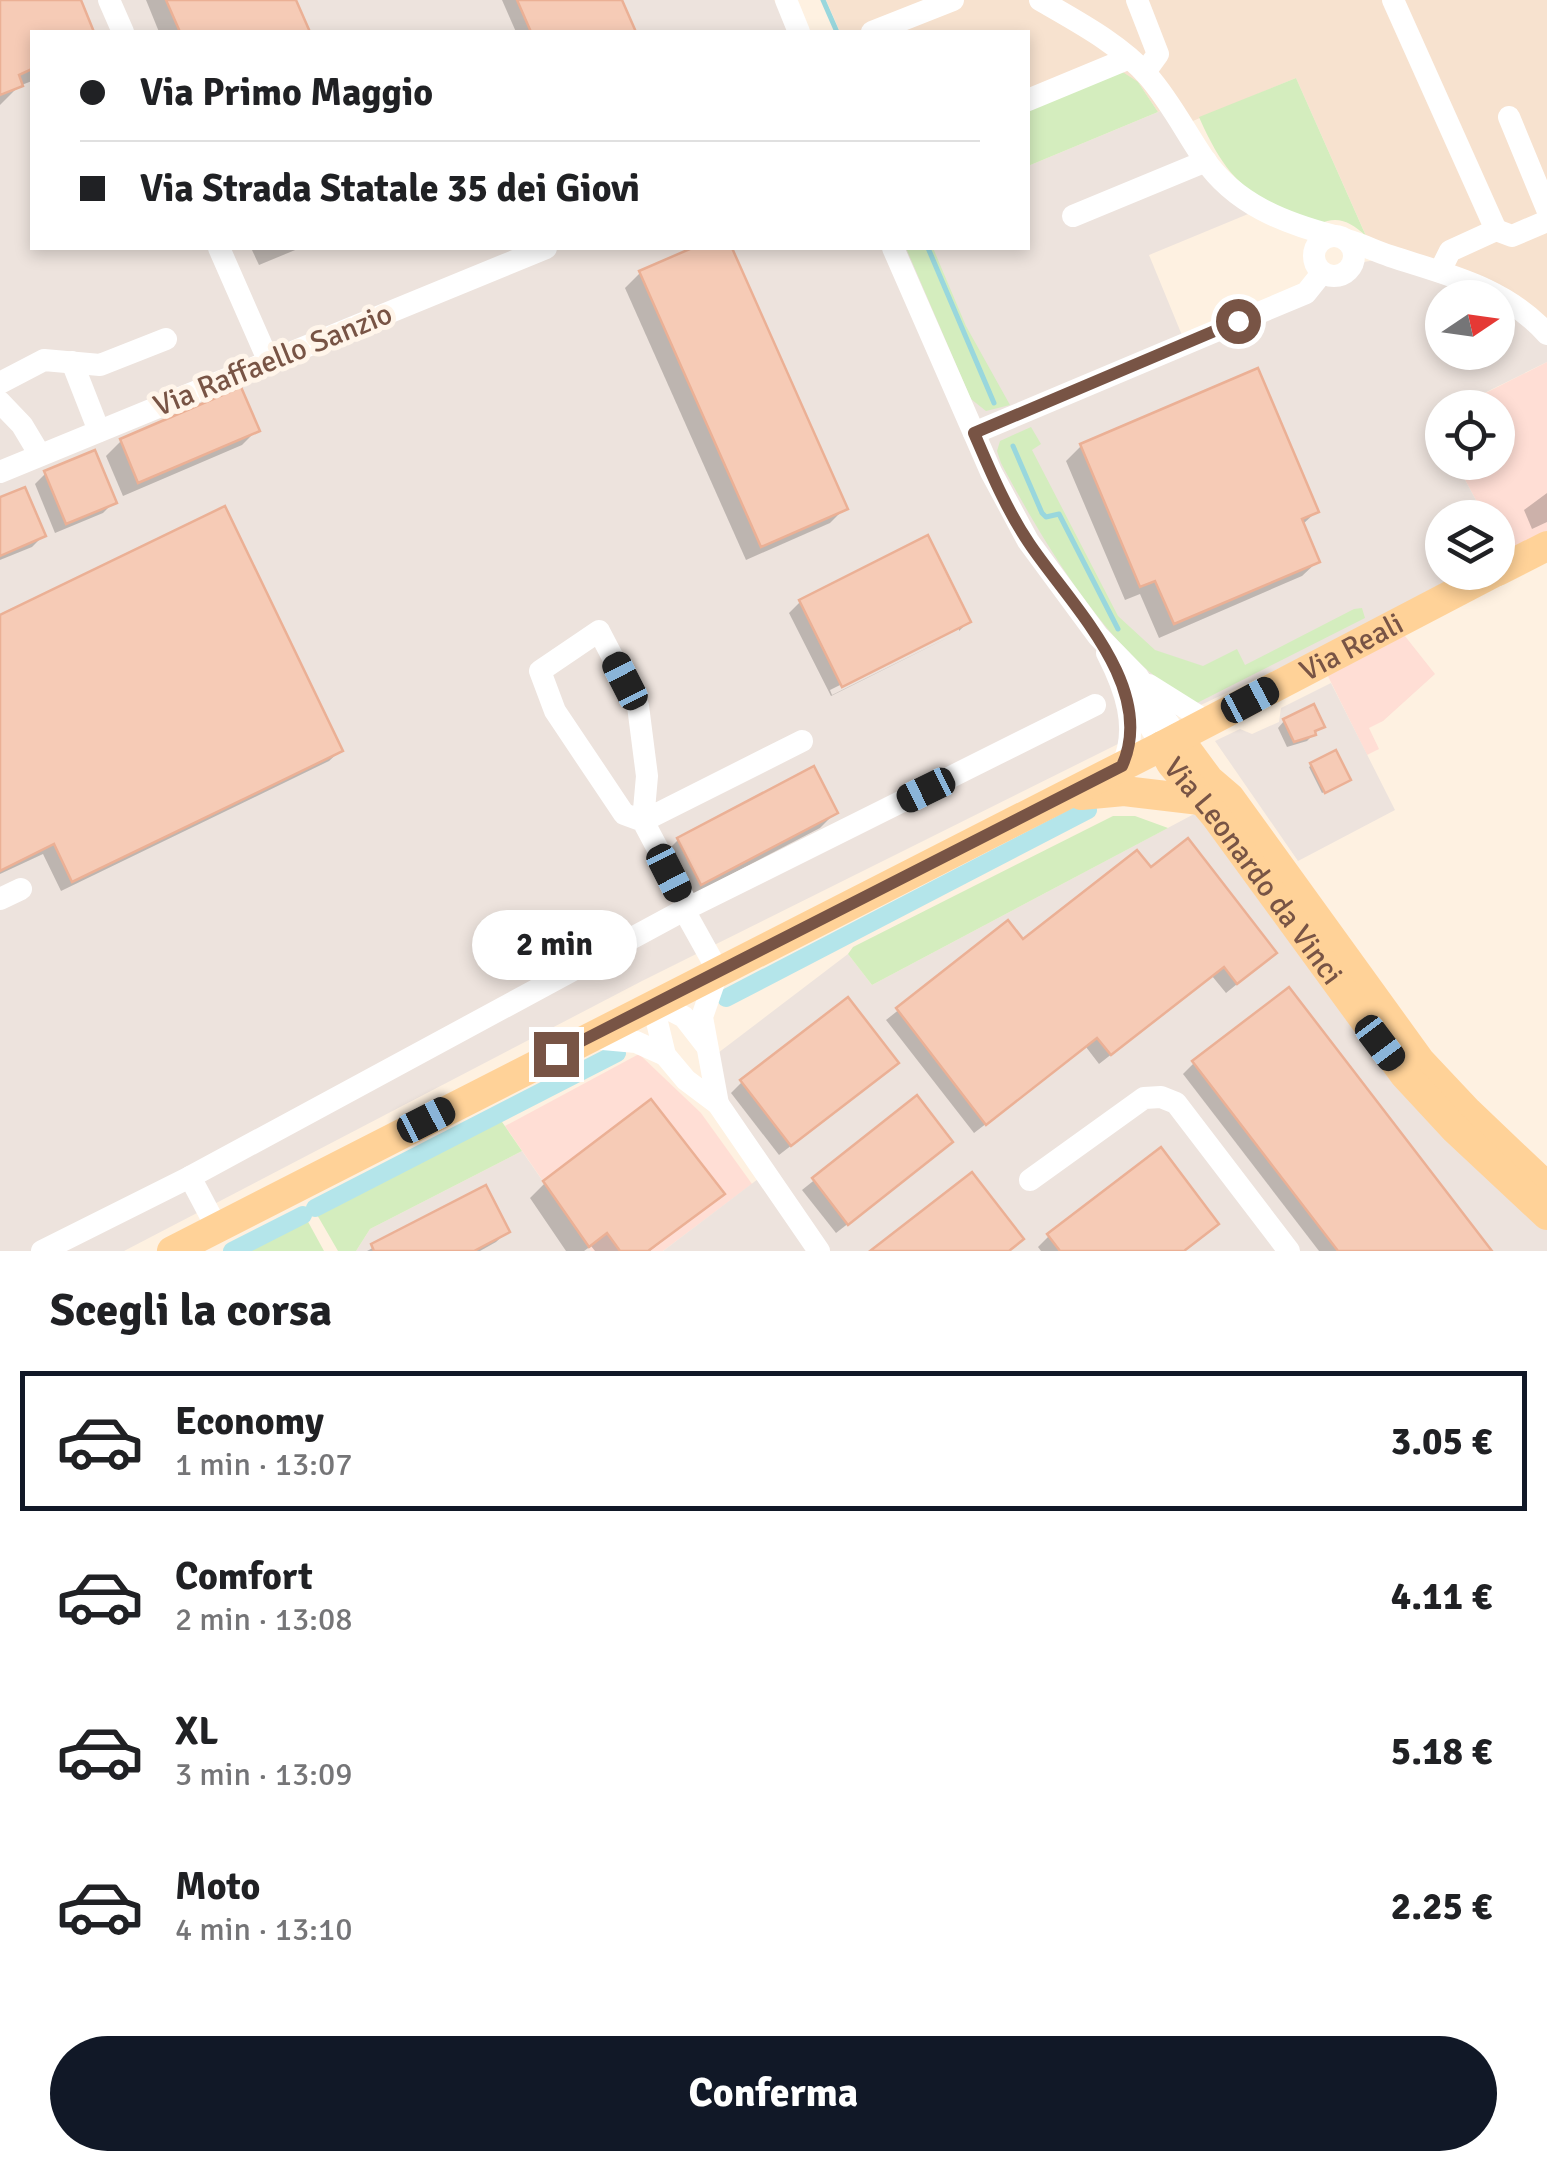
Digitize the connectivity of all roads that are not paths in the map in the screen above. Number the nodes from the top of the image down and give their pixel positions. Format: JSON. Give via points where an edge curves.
{"nodes":[{"id":1,"x":109,"y":0,"type":"edge"},
{"id":2,"x":953,"y":0,"type":"edge"},
{"id":3,"x":1040,"y":0,"type":"edge"},
{"id":4,"x":1137,"y":0,"type":"edge"},
{"id":5,"x":1393,"y":0,"type":"edge"},
{"id":6,"x":786,"y":1,"type":"edge"},
{"id":7,"x":123,"y":30,"type":"edge"},
{"id":8,"x":799,"y":30,"type":"edge"},
{"id":9,"x":877,"y":30,"type":"edge"},
{"id":10,"x":1136,"y":66,"type":"junction"},
{"id":11,"x":1030,"y":99,"type":"edge"},
{"id":12,"x":1509,"y":117,"type":"dead end"},
{"id":13,"x":1206,"y":161,"type":"junction"},
{"id":14,"x":1547,"y":209,"type":"edge"},
{"id":15,"x":1073,"y":216,"type":"dead end"},
{"id":16,"x":1547,"y":220,"type":"edge"},
{"id":17,"x":1496,"y":230,"type":"junction"},
{"id":18,"x":1340,"y":238,"type":"junction"},
{"id":19,"x":220,"y":250,"type":"edge"},
{"id":20,"x":541,"y":250,"type":"edge"},
{"id":21,"x":894,"y":250,"type":"edge"},
{"id":22,"x":1386,"y":255,"type":"junction"},
{"id":23,"x":1351,"y":268,"type":"junction"},
{"id":24,"x":1440,"y":271,"type":"junction"},
{"id":25,"x":1322,"y":272,"type":"junction"},
{"id":26,"x":1547,"y":334,"type":"edge"},
{"id":27,"x":166,"y":339,"type":"dead end"},
{"id":28,"x":72,"y":362,"type":"junction"},
{"id":29,"x":269,"y":362,"type":"junction"},
{"id":30,"x":0,"y":382,"type":"edge"},
{"id":31,"x":0,"y":402,"type":"edge"},
{"id":32,"x":100,"y":432,"type":"junction"},
{"id":33,"x":974,"y":433,"type":"junction"},
{"id":34,"x":40,"y":456,"type":"junction"},
{"id":35,"x":0,"y":472,"type":"edge"},
{"id":36,"x":1547,"y":546,"type":"edge"},
{"id":37,"x":1515,"y":562,"type":"edge"},
{"id":38,"x":1461,"y":590,"type":"edge"},
{"id":39,"x":1127,"y":674,"type":"junction"},
{"id":40,"x":1096,"y":705,"type":"dead end"},
{"id":41,"x":1208,"y":722,"type":"junction"},
{"id":42,"x":802,"y":740,"type":"dead end"},
{"id":43,"x":1170,"y":742,"type":"junction"},
{"id":44,"x":1122,"y":766,"type":"junction"},
{"id":45,"x":1200,"y":800,"type":"junction"},
{"id":46,"x":1048,"y":802,"type":"junction"},
{"id":47,"x":643,"y":821,"type":"junction"},
{"id":48,"x":686,"y":909,"type":"junction"},
{"id":49,"x":718,"y":971,"type":"junction"},
{"id":50,"x":657,"y":1003,"type":"junction"},
{"id":51,"x":588,"y":1038,"type":"junction"},
{"id":52,"x":705,"y":1044,"type":"junction"},
{"id":53,"x":665,"y":1054,"type":"junction"},
{"id":54,"x":718,"y":1104,"type":"junction"},
{"id":55,"x":190,"y":1177,"type":"junction"},
{"id":56,"x":1030,"y":1180,"type":"dead end"},
{"id":57,"x":1547,"y":1187,"type":"edge"},
{"id":58,"x":1547,"y":1214,"type":"edge"},
{"id":59,"x":217,"y":1228,"type":"junction"},
{"id":60,"x":42,"y":1251,"type":"edge"},
{"id":61,"x":172,"y":1251,"type":"edge"},
{"id":62,"x":819,"y":1251,"type":"edge"},
{"id":63,"x":1289,"y":1251,"type":"edge"}],
"edges":[{"from":1,"to":7,"type":"street"},
{"from":2,"to":9,"type":"street"},
{"from":3,"to":10,"type":"street"},
{"from":4,"to":10,"type":"street","via":[[1158,54]]},
{"from":5,"to":17,"type":"street"},
{"from":6,"to":8,"type":"street"},
{"from":10,"to":11,"type":"street"},
{"from":10,"to":13,"type":"street"},
{"from":12,"to":14,"type":"street"},
{"from":13,"to":15,"type":"street"},
{"from":13,"to":18,"type":"street","via":[[1252,205]]},
{"from":16,"to":17,"type":"street","via":[[1512,236]]},
{"from":17,"to":24,"type":"street","via":[[1450,252]]},
{"from":18,"to":22,"type":"street"},
{"from":18,"to":23,"type":"street","via":[[1355,256]]},
{"from":18,"to":25,"type":"street","via":[[1323,239],[1315,250]]},
{"from":19,"to":29,"type":"street"},
{"from":20,"to":29,"type":"street","name":"Via Raffaello Sanzio"},
{"from":21,"to":33,"type":"street"},
{"from":22,"to":23,"type":"street"},
{"from":22,"to":24,"type":"street"},
{"from":23,"to":25,"type":"street","via":[[1334,276]]},
{"from":24,"to":26,"type":"street","via":[[1512,302]]},
{"from":25,"to":33,"type":"street","via":[[1306,293]]},
{"from":27,"to":28,"type":"street","via":[[100,366]]},
{"from":28,"to":30,"type":"street","via":[[44,360]]},
{"from":28,"to":32,"type":"street"},
{"from":29,"to":32,"type":"street","name":"Via Raffaello Sanzio"},
{"from":31,"to":34,"type":"street"},
{"from":32,"to":34,"type":"street","name":"Via Raffaello Sanzio"},
{"from":33,"to":39,"type":"street","via":[[1028,541]]},
{"from":34,"to":35,"type":"street","name":"Via Raffaello Sanzio"},
{"from":36,"to":37,"type":"main road","name":"Via Reali"},
{"from":38,"to":41,"type":"main road","name":"Via Reali"},
{"from":39,"to":41,"type":"street"},
{"from":39,"to":43,"type":"street"},
{"from":39,"to":44,"type":"street","via":[[1131,732]]},
{"from":40,"to":48,"type":"street"},
{"from":41,"to":43,"type":"main road","name":"Via Reali"},
{"from":42,"to":47,"type":"street"},
{"from":43,"to":44,"type":"main road","name":"Via Reali"},
{"from":43,"to":45,"type":"main road","name":"Via Leonardo da Vinci"},
{"from":43,"to":57,"type":"main road","name":"Via Leonardo da Vinci","via":[[1230,798],[1420,1061]]},
{"from":44,"to":46,"type":"main road","name":"Via Reali"},
{"from":45,"to":46,"type":"main road","via":[[1114,791]]},
{"from":45,"to":58,"type":"main road","name":"Via Leonardo da Vinci","via":[[1404,1074]]},
{"from":46,"to":49,"type":"main road","name":"Via Reali"},
{"from":47,"to":47,"type":"street","via":[[624,814],[555,711],[540,671],[599,631],[638,706],[647,776]]},
{"from":47,"to":48,"type":"street"},
{"from":48,"to":49,"type":"street"},
{"from":48,"to":55,"type":"street"},
{"from":49,"to":50,"type":"main road","name":"Via Reali"},
{"from":49,"to":52,"type":"street","via":[[704,1006]]},
{"from":50,"to":51,"type":"main road","name":"Via Reali"},
{"from":50,"to":52,"type":"street","via":[[684,1017]]},
{"from":50,"to":53,"type":"street"},
{"from":51,"to":53,"type":"street","via":[[636,1042]]},
{"from":51,"to":59,"type":"main road","name":"Via Reali"},
{"from":52,"to":54,"type":"street"},
{"from":53,"to":54,"type":"street"},
{"from":54,"to":62,"type":"street"},
{"from":55,"to":59,"type":"street"},
{"from":55,"to":60,"type":"street"},
{"from":56,"to":63,"type":"street","via":[[1144,1098],[1161,1096],[1176,1103]]},
{"from":59,"to":61,"type":"main road","name":"Via Reali"}]}
